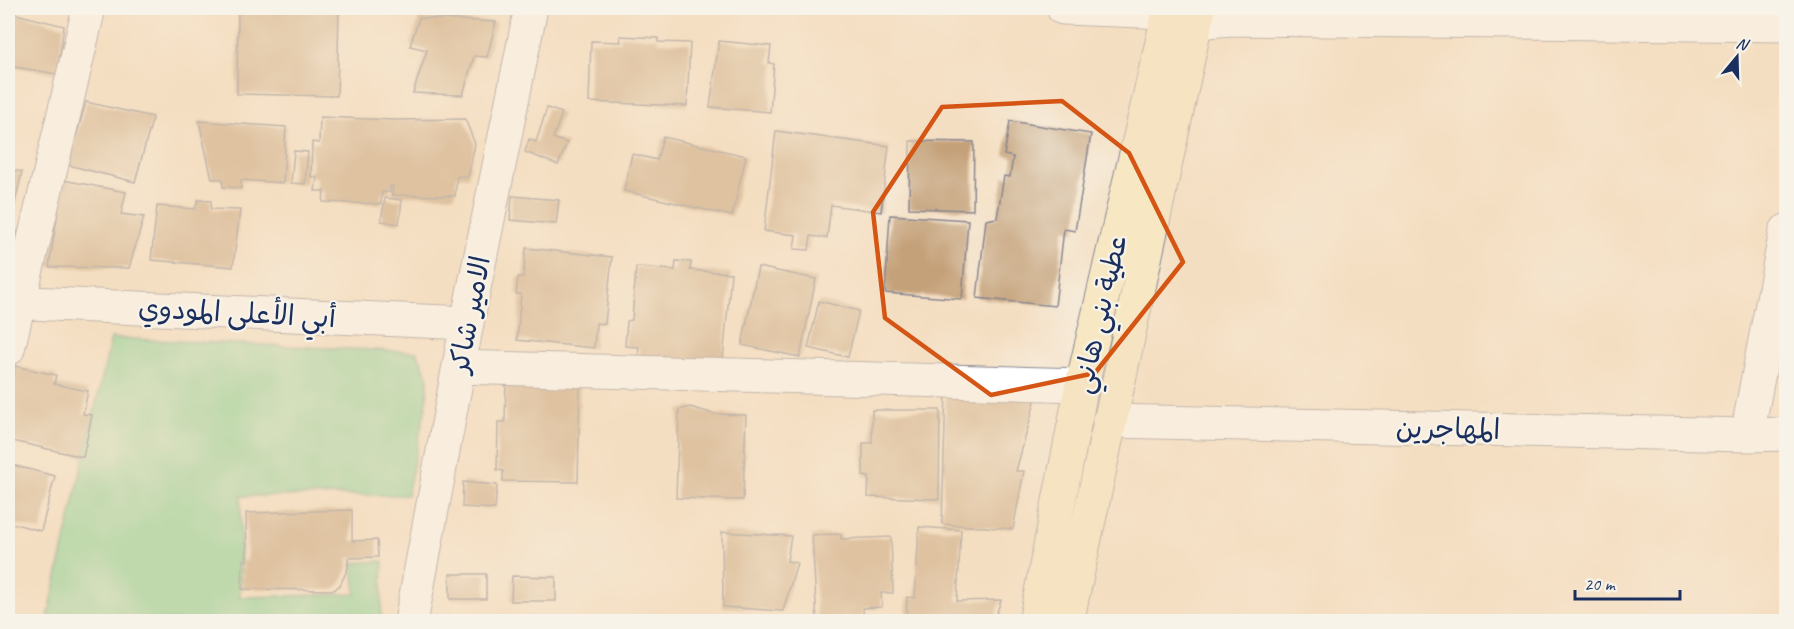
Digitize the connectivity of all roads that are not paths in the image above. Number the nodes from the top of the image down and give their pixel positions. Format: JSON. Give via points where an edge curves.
{"nodes":[{"id":1,"x":89,"y":8,"type":"edge"},
{"id":2,"x":531,"y":8,"type":"edge"},
{"id":3,"x":1063,"y":8,"type":"edge"},
{"id":4,"x":1183,"y":12,"type":"edge"},
{"id":5,"x":1786,"y":25,"type":"edge"},
{"id":6,"x":1786,"y":231,"type":"edge"},
{"id":7,"x":13,"y":302,"type":"edge"},
{"id":8,"x":467,"y":322,"type":"junction"},
{"id":9,"x":8,"y":349,"type":"edge"},
{"id":10,"x":459,"y":367,"type":"junction"},
{"id":11,"x":1082,"y":385,"type":"junction"},
{"id":12,"x":1109,"y":421,"type":"junction"},
{"id":13,"x":1786,"y":434,"type":"edge"},
{"id":14,"x":1747,"y":435,"type":"junction"},
{"id":15,"x":411,"y":621,"type":"edge"},
{"id":16,"x":1035,"y":621,"type":"edge"},
{"id":17,"x":1067,"y":621,"type":"edge"}],
"edges":[{"from":1,"to":7,"type":"street"},
{"from":2,"to":8,"type":"street","name":"الامير شاكر"},
{"from":3,"to":4,"type":"street"},
{"from":4,"to":5,"type":"street","via":[[1243,19]]},
{"from":4,"to":11,"type":"main road","name":"عطية بني هاني"},
{"from":4,"to":12,"type":"main road"},
{"from":6,"to":14,"type":"street"},
{"from":7,"to":8,"type":"street","name":"أبي الأعلى المودوي"},
{"from":7,"to":9,"type":"street"},
{"from":8,"to":10,"type":"street","name":"الامير شاكر"},
{"from":10,"to":11,"type":"street"},
{"from":10,"to":15,"type":"street","name":"الامير شاكر"},
{"from":11,"to":16,"type":"main road","name":"عطية بني هاني"},
{"from":12,"to":14,"type":"street","name":"المهاجرين"},
{"from":12,"to":17,"type":"main road"},
{"from":13,"to":14,"type":"street","name":"المهاجرين"}]}
